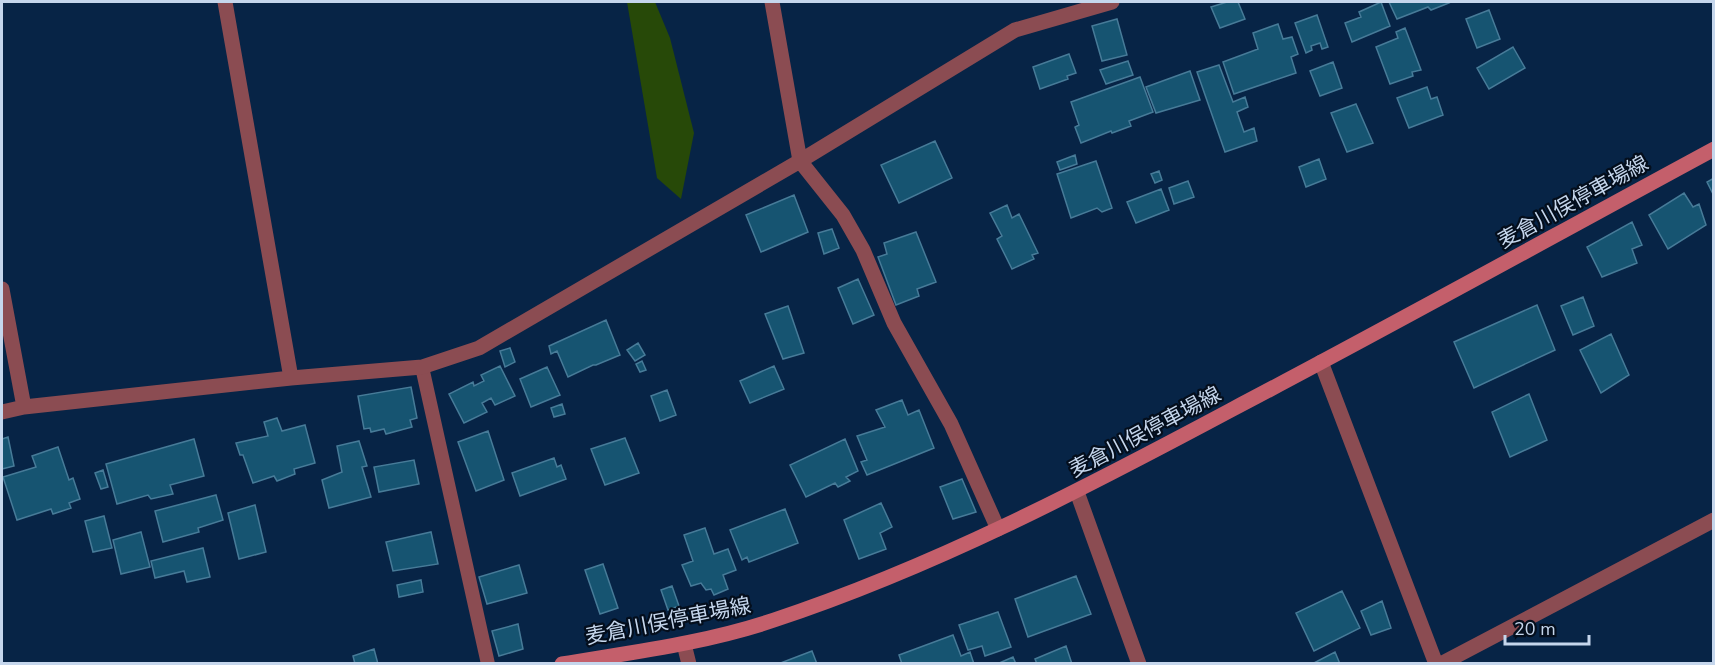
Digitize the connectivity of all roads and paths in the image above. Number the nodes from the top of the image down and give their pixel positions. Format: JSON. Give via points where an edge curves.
{"nodes":[{"id":1,"x":225,"y":2,"type":"edge"},
{"id":2,"x":772,"y":2,"type":"edge"},
{"id":3,"x":1112,"y":2,"type":"edge"},
{"id":4,"x":1713,"y":149,"type":"edge"},
{"id":5,"x":800,"y":161,"type":"junction"},
{"id":6,"x":2,"y":289,"type":"edge"},
{"id":7,"x":1321,"y":362,"type":"junction"},
{"id":8,"x":422,"y":367,"type":"junction"},
{"id":9,"x":291,"y":378,"type":"junction"},
{"id":10,"x":24,"y":407,"type":"junction"},
{"id":11,"x":2,"y":412,"type":"edge"},
{"id":12,"x":1077,"y":492,"type":"junction"},
{"id":13,"x":1713,"y":520,"type":"edge"},
{"id":14,"x":998,"y":529,"type":"junction"},
{"id":15,"x":684,"y":644,"type":"junction"},
{"id":16,"x":488,"y":663,"type":"edge"},
{"id":17,"x":562,"y":663,"type":"edge"},
{"id":18,"x":689,"y":663,"type":"edge"},
{"id":19,"x":1139,"y":663,"type":"edge"},
{"id":20,"x":1436,"y":663,"type":"edge"},
{"id":21,"x":1441,"y":663,"type":"edge"}],
"edges":[{"from":1,"to":9,"type":"street"},
{"from":2,"to":5,"type":"street"},
{"from":3,"to":5,"type":"street","via":[[1016,30]]},
{"from":4,"to":7,"type":"main road","name":"麦倉川俣停車場線"},
{"from":5,"to":8,"type":"street","via":[[479,348]]},
{"from":5,"to":14,"type":"street","via":[[843,215],[863,250],[894,322],[951,424]]},
{"from":6,"to":10,"type":"street"},
{"from":7,"to":12,"type":"main road","name":"麦倉川俣停車場線"},
{"from":7,"to":20,"type":"street"},
{"from":8,"to":9,"type":"street"},
{"from":8,"to":16,"type":"lane"},
{"from":9,"to":10,"type":"street"},
{"from":10,"to":11,"type":"street"},
{"from":12,"to":14,"type":"main road","name":"麦倉川俣停車場線"},
{"from":12,"to":19,"type":"street"},
{"from":13,"to":21,"type":"street"},
{"from":14,"to":15,"type":"main road","name":"麦倉川俣停車場線","via":[[869,585],[772,621]]},
{"from":15,"to":17,"type":"main road","name":"麦倉川俣停車場線"},
{"from":15,"to":18,"type":"street"}]}
